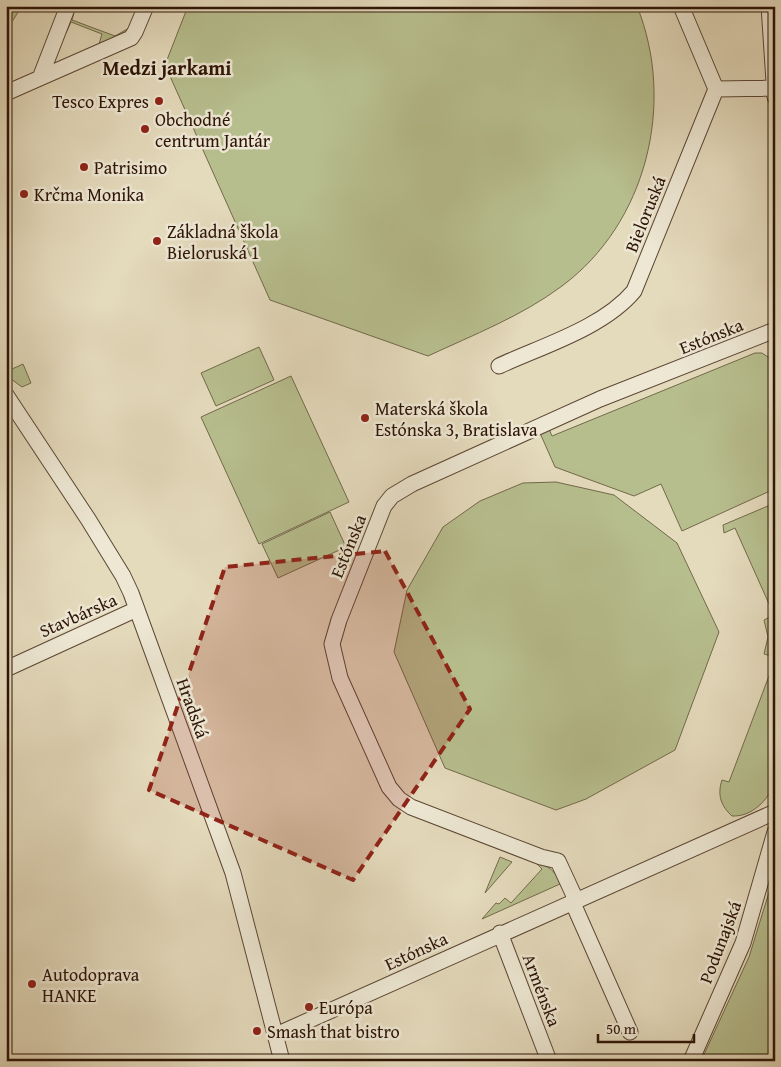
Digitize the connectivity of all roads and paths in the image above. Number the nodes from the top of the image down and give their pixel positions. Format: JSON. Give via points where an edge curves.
{"nodes":[{"id":1,"x":68,"y":6,"type":"edge"},
{"id":2,"x":146,"y":6,"type":"edge"},
{"id":3,"x":681,"y":6,"type":"edge"},
{"id":4,"x":769,"y":6,"type":"edge"},
{"id":5,"x":40,"y":78,"type":"junction"},
{"id":6,"x":716,"y":89,"type":"junction"},
{"id":7,"x":774,"y":92,"type":"edge"},
{"id":8,"x":6,"y":94,"type":"edge"},
{"id":9,"x":775,"y":330,"type":"edge"},
{"id":10,"x":498,"y":366,"type":"dead end"},
{"id":11,"x":6,"y":396,"type":"edge"},
{"id":12,"x":137,"y":609,"type":"junction"},
{"id":13,"x":6,"y":669,"type":"edge"},
{"id":14,"x":775,"y":812,"type":"edge"},
{"id":15,"x":775,"y":832,"type":"edge"},
{"id":16,"x":574,"y":900,"type":"junction"},
{"id":17,"x":500,"y":933,"type":"junction"},
{"id":18,"x":630,"y":1032,"type":"dead end"},
{"id":19,"x":276,"y":1035,"type":"junction"},
{"id":20,"x":282,"y":1061,"type":"edge"},
{"id":21,"x":550,"y":1061,"type":"edge"},
{"id":22,"x":690,"y":1061,"type":"edge"}],
"edges":[{"from":1,"to":5,"type":"street"},
{"from":2,"to":5,"type":"street","via":[[131,38]]},
{"from":3,"to":6,"type":"street"},
{"from":4,"to":7,"type":"street"},
{"from":5,"to":8,"type":"street"},
{"from":6,"to":7,"type":"street"},
{"from":6,"to":10,"type":"street","name":"Bieloruská","via":[[634,291],[603,319]]},
{"from":9,"to":16,"type":"street","name":"Estónska","via":[[586,405],[392,496],[376,524],[339,620],[332,644],[340,678],[394,794],[411,807],[558,861]]},
{"from":11,"to":12,"type":"street","name":"Hradská","via":[[102,540]]},
{"from":12,"to":13,"type":"street","name":"Stavbárska"},
{"from":12,"to":19,"type":"street","name":"Hradská","via":[[233,873]]},
{"from":14,"to":16,"type":"street","name":"Estónska"},
{"from":15,"to":22,"type":"street","name":"Podunajská","via":[[743,943]]},
{"from":16,"to":17,"type":"street","name":"Estónska"},
{"from":16,"to":18,"type":"street","name":"Estónska"},
{"from":17,"to":19,"type":"street","name":"Estónska"},
{"from":17,"to":21,"type":"street","name":"Arménska"},
{"from":19,"to":20,"type":"street","name":"Hradská"}]}
